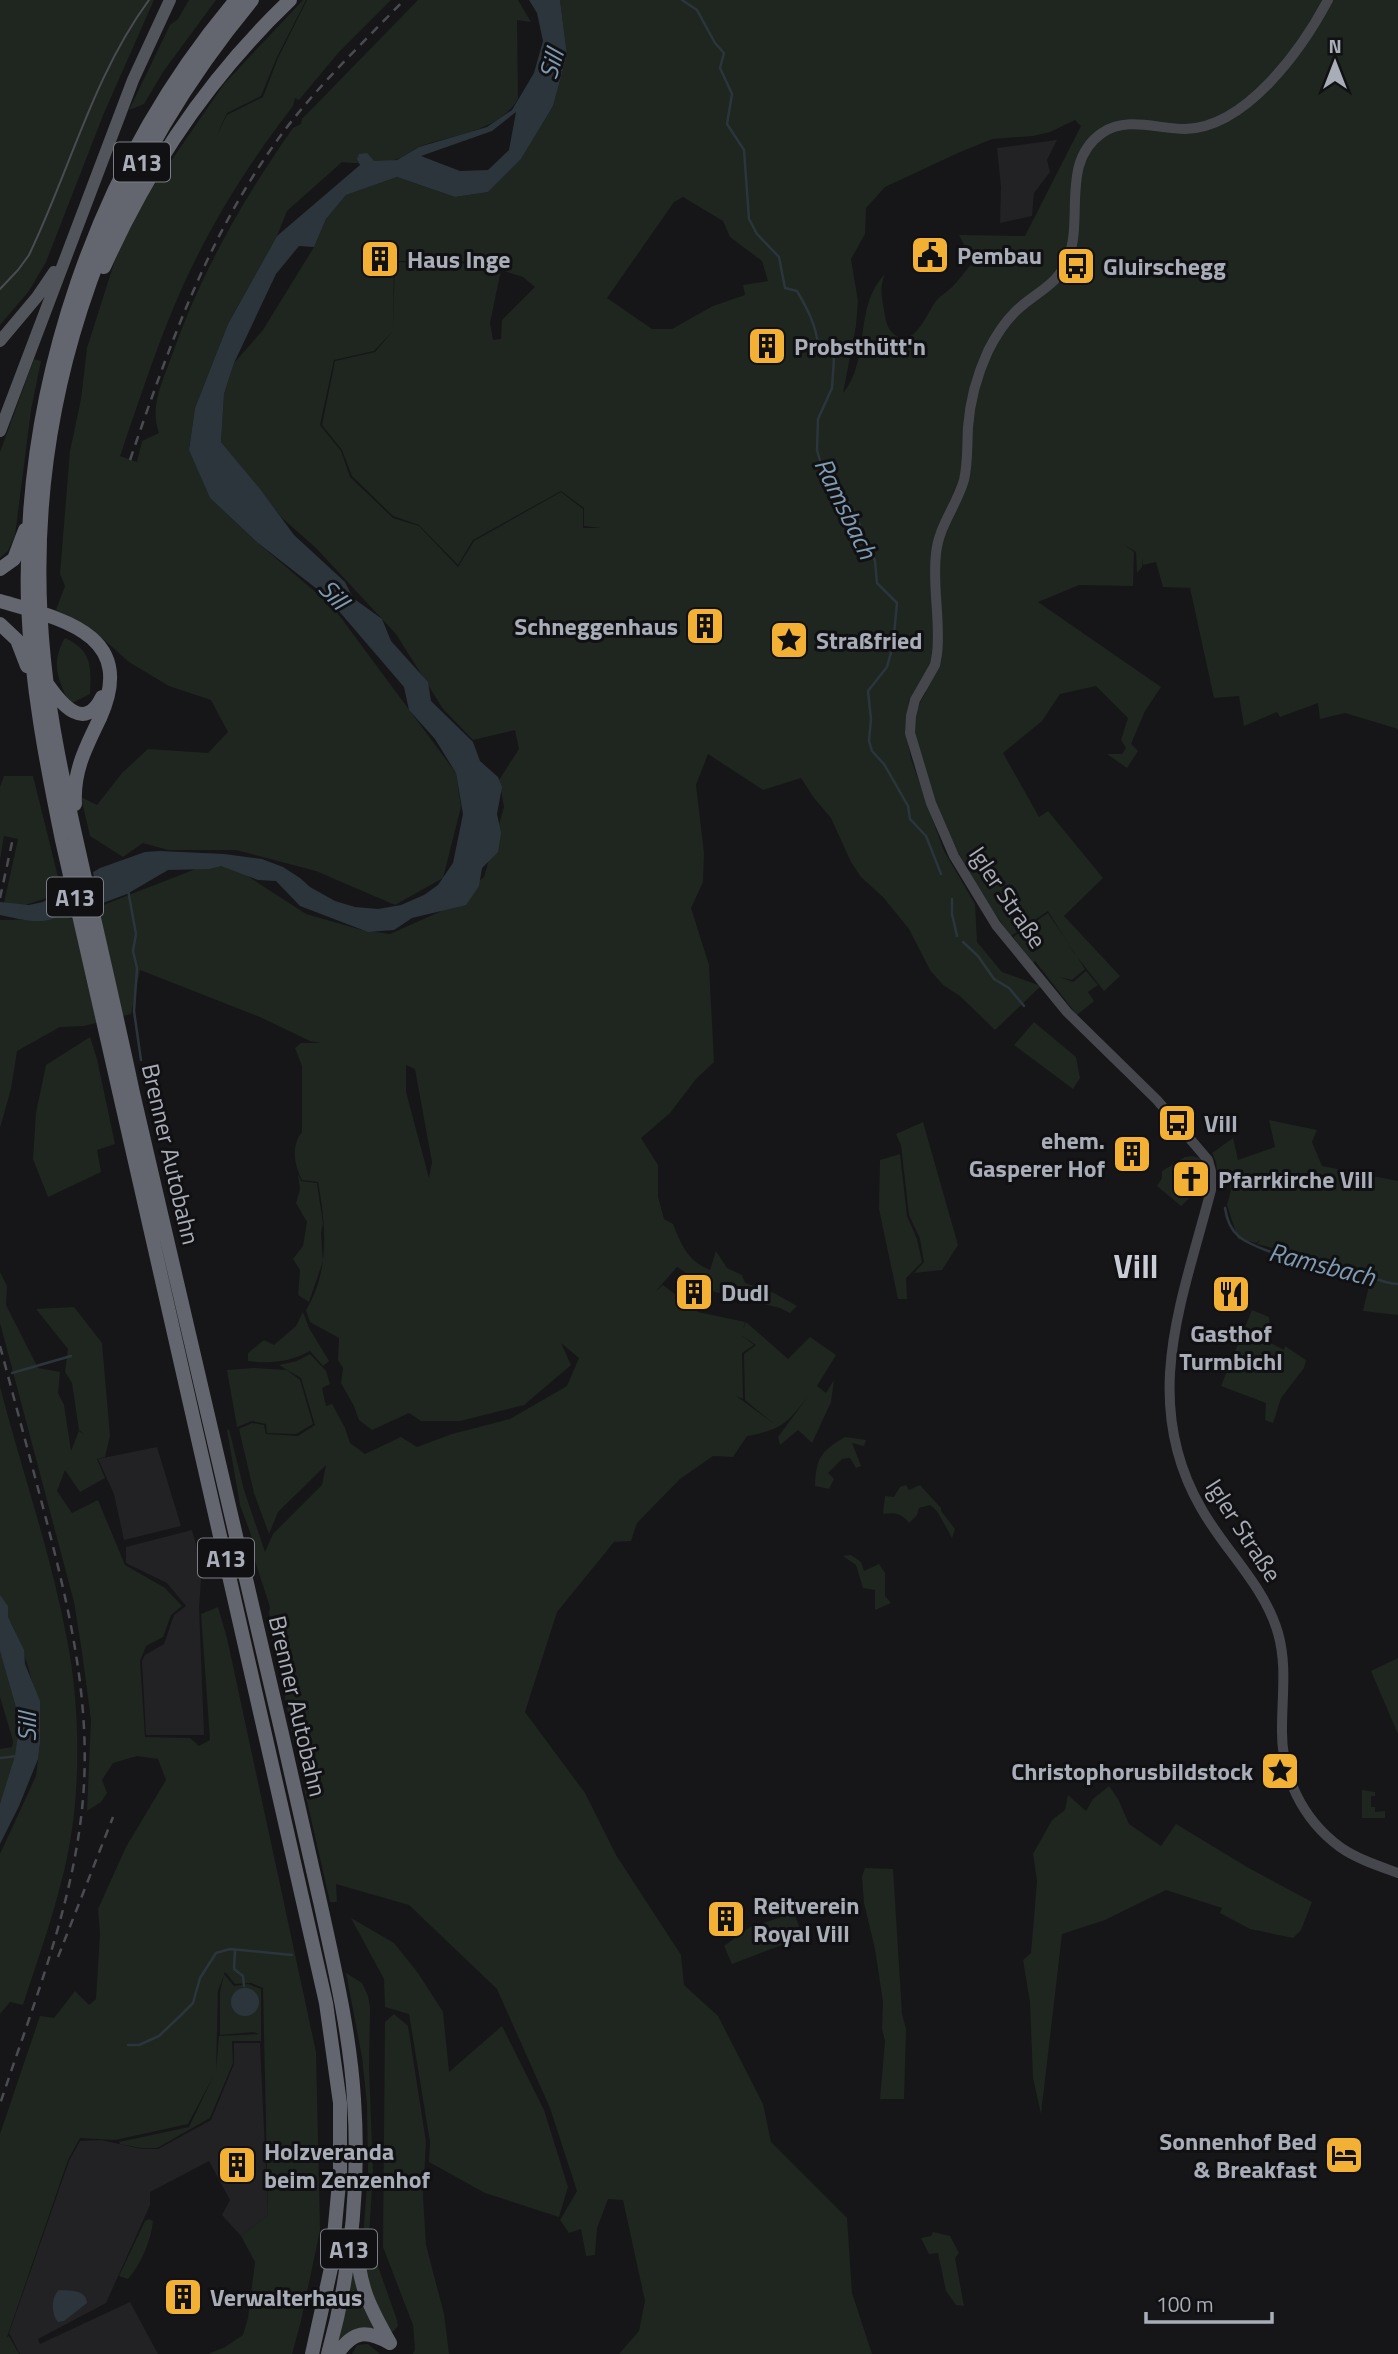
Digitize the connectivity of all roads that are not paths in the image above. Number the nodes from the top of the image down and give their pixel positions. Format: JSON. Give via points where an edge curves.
{"nodes":[{"id":1,"x":170,"y":0,"type":"edge"},
{"id":2,"x":179,"y":0,"type":"edge"},
{"id":3,"x":236,"y":0,"type":"edge"},
{"id":4,"x":252,"y":0,"type":"edge"},
{"id":5,"x":290,"y":0,"type":"edge"},
{"id":6,"x":1328,"y":0,"type":"edge"},
{"id":7,"x":119,"y":120,"type":"junction"},
{"id":8,"x":69,"y":245,"type":"junction"},
{"id":9,"x":9,"y":330,"type":"junction"},
{"id":10,"x":0,"y":341,"type":"edge"},
{"id":11,"x":34,"y":343,"type":"junction"},
{"id":12,"x":70,"y":345,"type":"junction"},
{"id":13,"x":0,"y":431,"type":"edge"},
{"id":14,"x":31,"y":512,"type":"junction"},
{"id":15,"x":0,"y":569,"type":"edge"},
{"id":16,"x":0,"y":601,"type":"edge"},
{"id":17,"x":0,"y":608,"type":"edge"},
{"id":18,"x":18,"y":610,"type":"junction"},
{"id":19,"x":59,"y":622,"type":"junction"},
{"id":20,"x":0,"y":624,"type":"edge"},
{"id":21,"x":41,"y":684,"type":"junction"},
{"id":22,"x":63,"y":783,"type":"junction"},
{"id":23,"x":107,"y":1007,"type":"junction"},
{"id":24,"x":1398,"y":1873,"type":"edge"},
{"id":25,"x":355,"y":2186,"type":"junction"},
{"id":26,"x":322,"y":2314,"type":"junction"},
{"id":27,"x":302,"y":2354,"type":"edge"},
{"id":28,"x":312,"y":2354,"type":"edge"},
{"id":29,"x":328,"y":2354,"type":"edge"},
{"id":30,"x":337,"y":2354,"type":"edge"}],
"edges":[{"from":1,"to":7,"type":"main road"},
{"from":2,"to":7,"type":"main road"},
{"from":3,"to":14,"type":"highway","name":"Brenner Autobahn","number":"A13","via":[[146,129],[89,250],[49,382]]},
{"from":4,"to":12,"type":"highway","name":"Brenner Autobahn","number":"A13","via":[[190,82],[121,202],[98,256]]},
{"from":5,"to":12,"type":"highway","number":"A13","via":[[215,82],[166,150],[120,231]]},
{"from":6,"to":24,"type":"main road","name":"Igler Straße","via":[[1280,70],[1234,113],[1200,128],[1114,126],[1086,149],[1077,174],[1073,236],[1065,266],[1058,278],[1006,321],[974,388],[963,482],[936,555],[937,654],[915,700],[910,725],[940,826],[986,910],[1067,1012],[1157,1100],[1208,1160],[1211,1190],[1169,1363],[1170,1409],[1179,1455],[1199,1505],[1274,1620],[1284,1666],[1283,1755],[1299,1801],[1341,1847]]},
{"from":7,"to":8,"type":"main road"},
{"from":8,"to":9,"type":"main road","via":[[37,297]]},
{"from":8,"to":11,"type":"main road"},
{"from":9,"to":10,"type":"main road"},
{"from":9,"to":11,"type":"main road","via":[[25,328]]},
{"from":11,"to":13,"type":"main road"},
{"from":12,"to":21,"type":"highway","name":"Brenner Autobahn","number":"A13","via":[[51,438],[42,520]]},
{"from":14,"to":15,"type":"highway","via":[[17,555]]},
{"from":14,"to":21,"type":"highway","name":"Brenner Autobahn","number":"A13","via":[[28,603]]},
{"from":16,"to":18,"type":"highway"},
{"from":17,"to":18,"type":"highway"},
{"from":18,"to":19,"type":"highway"},
{"from":19,"to":21,"type":"highway","via":[[97,652],[104,674],[103,692],[94,709],[77,713],[65,708]]},
{"from":19,"to":22,"type":"highway","via":[[78,626],[95,640],[110,671],[107,701]]},
{"from":20,"to":21,"type":"highway","via":[[17,640]]},
{"from":21,"to":22,"type":"highway","name":"Brenner Autobahn","number":"A13"},
{"from":22,"to":23,"type":"highway","name":"Brenner Autobahn","number":"A13"},
{"from":22,"to":23,"type":"highway","name":"Brenner Autobahn","number":"A13"},
{"from":23,"to":25,"type":"highway","name":"Brenner Autobahn","number":"A13","via":[[332,1954],[353,2082]]},
{"from":23,"to":26,"type":"highway","name":"Brenner Autobahn","number":"A13","via":[[321,1978],[337,2076],[341,2137],[335,2241]]},
{"from":25,"to":29,"type":"highway","name":"Brenner Autobahn","number":"A13","via":[[346,2273]]},
{"from":25,"to":30,"type":"highway","via":[[360,2278],[369,2306],[390,2343],[361,2334],[347,2341]]},
{"from":26,"to":27,"type":"highway"},
{"from":26,"to":28,"type":"highway","name":"Brenner Autobahn","number":"A13"}]}
